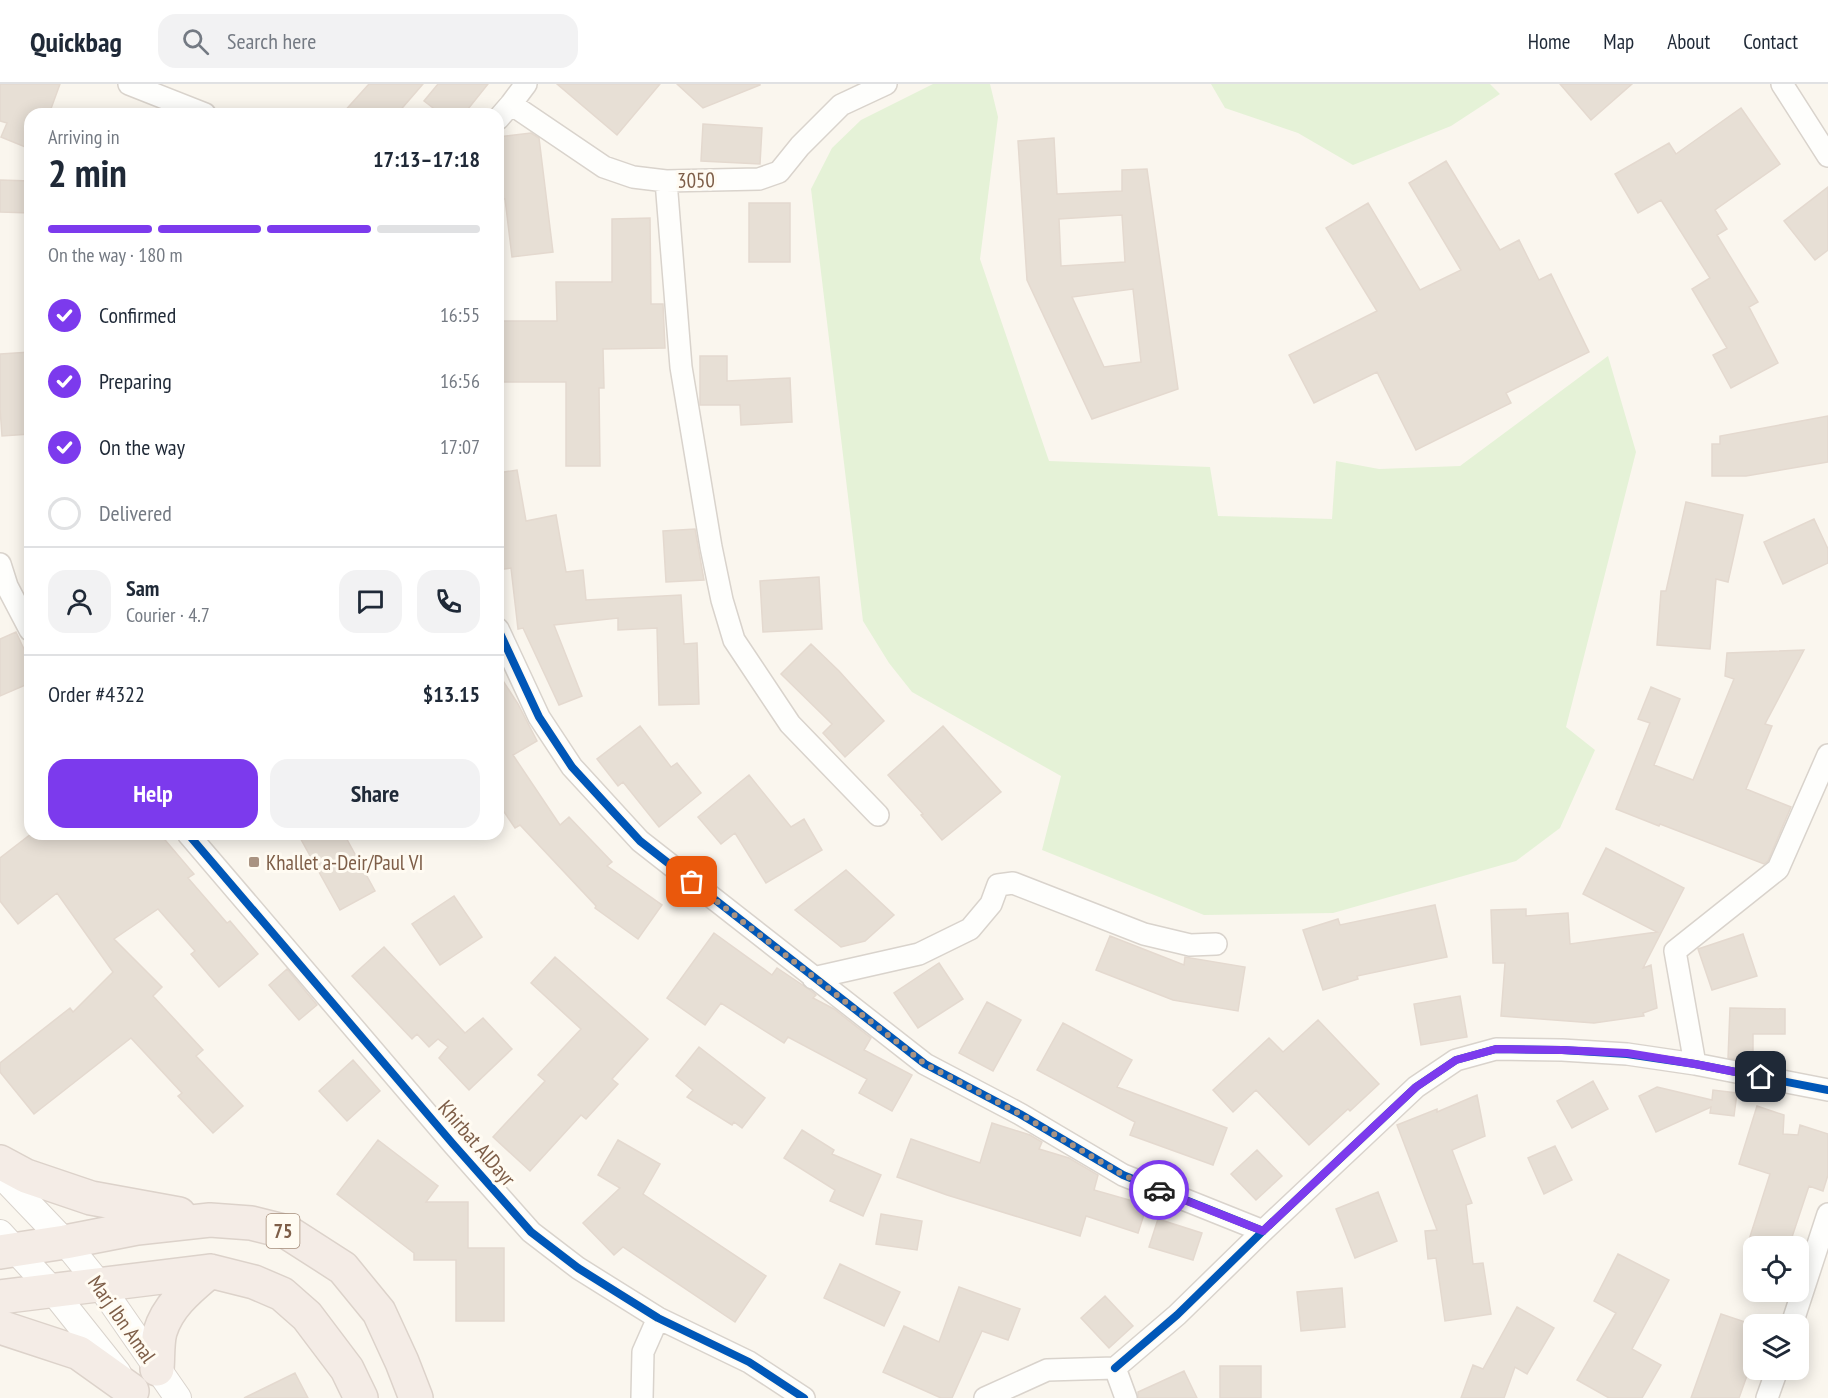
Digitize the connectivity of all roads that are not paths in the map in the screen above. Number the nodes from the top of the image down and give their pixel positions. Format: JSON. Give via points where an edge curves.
{"nodes":[{"id":1,"x":129,"y":84,"type":"edge"},
{"id":2,"x":526,"y":84,"type":"edge"},
{"id":3,"x":886,"y":84,"type":"edge"},
{"id":4,"x":1782,"y":84,"type":"edge"},
{"id":5,"x":190,"y":108,"type":"edge"},
{"id":6,"x":505,"y":112,"type":"edge"},
{"id":7,"x":1828,"y":156,"type":"edge"},
{"id":8,"x":666,"y":181,"type":"junction"},
{"id":9,"x":0,"y":564,"type":"edge"},
{"id":10,"x":24,"y":619,"type":"edge"},
{"id":11,"x":504,"y":642,"type":"edge"},
{"id":12,"x":1828,"y":755,"type":"edge"},
{"id":13,"x":878,"y":815,"type":"dead end"},
{"id":14,"x":193,"y":840,"type":"edge"},
{"id":15,"x":1216,"y":944,"type":"dead end"},
{"id":16,"x":813,"y":978,"type":"junction"},
{"id":17,"x":1695,"y":1064,"type":"junction"},
{"id":18,"x":1828,"y":1090,"type":"edge"},
{"id":19,"x":0,"y":1162,"type":"edge"},
{"id":20,"x":0,"y":1174,"type":"edge"},
{"id":21,"x":1828,"y":1214,"type":"edge"},
{"id":22,"x":210,"y":1220,"type":"junction"},
{"id":23,"x":1263,"y":1231,"type":"junction"},
{"id":24,"x":65,"y":1242,"type":"junction"},
{"id":25,"x":5,"y":1245,"type":"edge"},
{"id":26,"x":210,"y":1272,"type":"junction"},
{"id":27,"x":99,"y":1284,"type":"junction"},
{"id":28,"x":52,"y":1290,"type":"junction"},
{"id":29,"x":0,"y":1297,"type":"edge"},
{"id":30,"x":1795,"y":1314,"type":"edge"},
{"id":31,"x":658,"y":1318,"type":"junction"},
{"id":32,"x":0,"y":1327,"type":"edge"},
{"id":33,"x":1115,"y":1368,"type":"junction"},
{"id":34,"x":158,"y":1369,"type":"junction"},
{"id":35,"x":1773,"y":1380,"type":"edge"},
{"id":36,"x":135,"y":1395,"type":"edge"},
{"id":37,"x":178,"y":1398,"type":"edge"},
{"id":38,"x":361,"y":1398,"type":"edge"},
{"id":39,"x":416,"y":1398,"type":"edge"},
{"id":40,"x":642,"y":1398,"type":"edge"},
{"id":41,"x":804,"y":1398,"type":"edge"},
{"id":42,"x":985,"y":1398,"type":"edge"},
{"id":43,"x":1126,"y":1398,"type":"edge"},
{"id":44,"x":1767,"y":1398,"type":"edge"}],
"edges":[{"from":1,"to":5,"type":"street"},
{"from":2,"to":6,"type":"street"},
{"from":3,"to":8,"type":"street","name":"3050","via":[[841,105],[779,172],[759,179]]},
{"from":4,"to":7,"type":"street"},
{"from":6,"to":8,"type":"street","name":"3050","via":[[604,167],[633,177]]},
{"from":8,"to":13,"type":"street","via":[[681,367],[711,547],[734,640],[790,724]]},
{"from":9,"to":10,"type":"street"},
{"from":11,"to":16,"type":"street","via":[[539,717],[572,767],[639,842]]},
{"from":12,"to":17,"type":"street","via":[[1778,869],[1675,951]]},
{"from":14,"to":31,"type":"street","name":"Khirbat AlDayr","via":[[531,1232],[578,1268]]},
{"from":15,"to":16,"type":"street","via":[[1190,945],[1144,934],[1014,883],[998,885],[991,904],[970,929],[919,954]]},
{"from":16,"to":23,"type":"street","via":[[925,1064],[1123,1175]]},
{"from":17,"to":18,"type":"street"},
{"from":17,"to":23,"type":"street","via":[[1627,1053],[1562,1050],[1496,1049],[1456,1060],[1416,1087]]},
{"from":19,"to":22,"type":"highway","via":[[26,1176],[91,1198]]},
{"from":20,"to":24,"type":"street","name":"Marj Ibn Amal"},
{"from":21,"to":30,"type":"street"},
{"from":22,"to":24,"type":"highway","number":"75","via":[[137,1228]]},
{"from":22,"to":39,"type":"highway","number":"75","via":[[251,1223],[287,1232],[343,1268],[379,1312]]},
{"from":23,"to":33,"type":"street","via":[[1177,1315]]},
{"from":24,"to":25,"type":"highway","number":"75"},
{"from":24,"to":27,"type":"street","name":"Marj Ibn Amal"},
{"from":25,"to":28,"type":"street","name":"Marj Ibn Amal"},
{"from":26,"to":27,"type":"highway"},
{"from":26,"to":34,"type":"highway","via":[[179,1298],[170,1313],[160,1332]]},
{"from":26,"to":38,"type":"highway","via":[[254,1282],[282,1294],[314,1325],[347,1369]]},
{"from":27,"to":28,"type":"highway"},
{"from":27,"to":34,"type":"street","name":"Marj Ibn Amal"},
{"from":28,"to":29,"type":"highway"},
{"from":28,"to":36,"type":"street","name":"Marj Ibn Amal"},
{"from":31,"to":40,"type":"street","via":[[643,1352]]},
{"from":31,"to":41,"type":"street","name":"Khirbat AlDayr","via":[[749,1362]]},
{"from":32,"to":36,"type":"highway","via":[[79,1353]]},
{"from":33,"to":42,"type":"street","via":[[1047,1370]]},
{"from":33,"to":43,"type":"street"},
{"from":34,"to":37,"type":"street","name":"Marj Ibn Amal"},
{"from":35,"to":44,"type":"street"}]}
